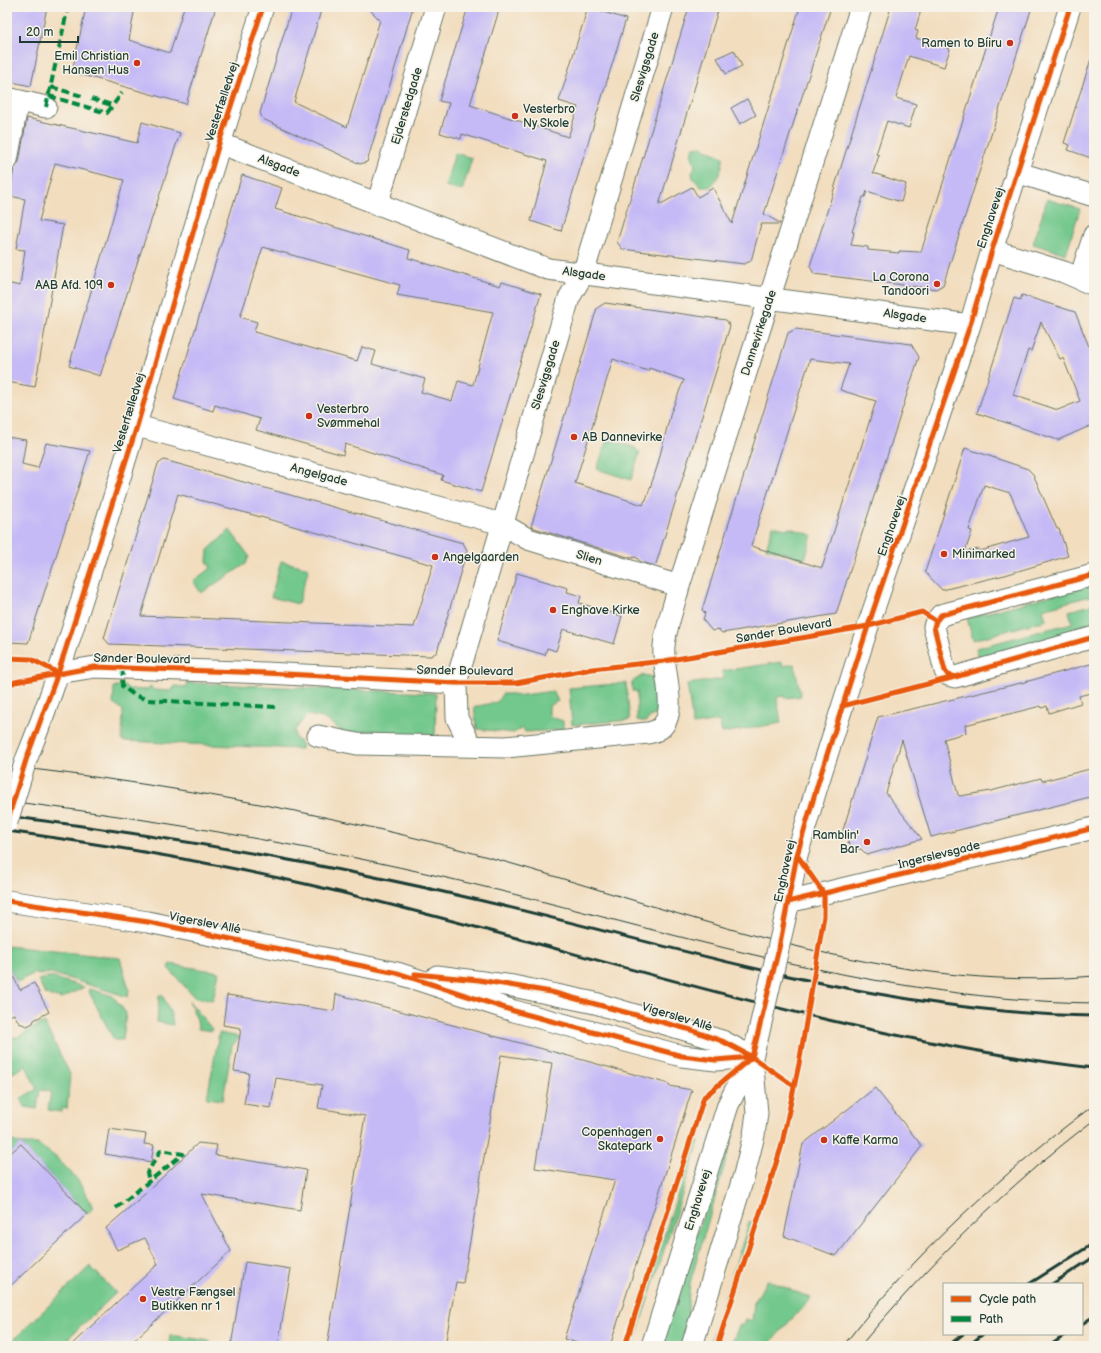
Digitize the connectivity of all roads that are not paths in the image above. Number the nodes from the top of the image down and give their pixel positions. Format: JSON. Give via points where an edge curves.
{"nodes":[{"id":1,"x":263,"y":7,"type":"edge"},
{"id":2,"x":436,"y":7,"type":"edge"},
{"id":3,"x":662,"y":7,"type":"edge"},
{"id":4,"x":861,"y":7,"type":"edge"},
{"id":5,"x":1070,"y":7,"type":"edge"},
{"id":6,"x":12,"y":99,"type":"edge"},
{"id":7,"x":46,"y":107,"type":"dead end"},
{"id":8,"x":219,"y":143,"type":"junction"},
{"id":9,"x":7,"y":160,"type":"edge"},
{"id":10,"x":1016,"y":172,"type":"junction"},
{"id":11,"x":1094,"y":196,"type":"edge"},
{"id":12,"x":377,"y":205,"type":"junction"},
{"id":13,"x":1094,"y":235,"type":"edge"},
{"id":14,"x":992,"y":250,"type":"junction"},
{"id":15,"x":583,"y":274,"type":"junction"},
{"id":16,"x":1087,"y":281,"type":"edge"},
{"id":17,"x":770,"y":298,"type":"junction"},
{"id":18,"x":970,"y":325,"type":"junction"},
{"id":19,"x":137,"y":426,"type":"junction"},
{"id":20,"x":502,"y":524,"type":"junction"},
{"id":21,"x":1094,"y":575,"type":"edge"},
{"id":22,"x":678,"y":586,"type":"junction"},
{"id":23,"x":1094,"y":637,"type":"edge"},
{"id":24,"x":58,"y":673,"type":"junction"},
{"id":25,"x":456,"y":683,"type":"junction"},
{"id":26,"x":318,"y":736,"type":"dead end"},
{"id":27,"x":471,"y":746,"type":"junction"},
{"id":28,"x":7,"y":822,"type":"edge"},
{"id":29,"x":1094,"y":828,"type":"edge"},
{"id":30,"x":7,"y":901,"type":"edge"},
{"id":31,"x":788,"y":906,"type":"junction"},
{"id":32,"x":397,"y":973,"type":"junction"},
{"id":33,"x":754,"y":1049,"type":"junction"},
{"id":34,"x":652,"y":1346,"type":"edge"},
{"id":35,"x":692,"y":1346,"type":"edge"}],
"edges":[{"from":1,"to":8,"type":"street","name":"Vesterfælledvej"},
{"from":2,"to":12,"type":"street","name":"Ejderstedgade"},
{"from":3,"to":15,"type":"street","name":"Slesvigsgade"},
{"from":4,"to":17,"type":"street","name":"Dannevirkegade"},
{"from":5,"to":10,"type":"street","name":"Enghavevej"},
{"from":6,"to":7,"type":"street"},
{"from":6,"to":9,"type":"street"},
{"from":8,"to":12,"type":"street","name":"Alsgade"},
{"from":8,"to":19,"type":"street","name":"Vesterfælledvej"},
{"from":10,"to":11,"type":"street"},
{"from":10,"to":14,"type":"street","name":"Enghavevej"},
{"from":12,"to":15,"type":"street","name":"Alsgade","via":[[548,269]]},
{"from":13,"to":16,"type":"street"},
{"from":14,"to":16,"type":"street"},
{"from":14,"to":18,"type":"street","name":"Enghavevej"},
{"from":15,"to":17,"type":"street","name":"Alsgade"},
{"from":15,"to":20,"type":"street","name":"Slesvigsgade","via":[[569,298]]},
{"from":17,"to":18,"type":"street","name":"Alsgade"},
{"from":17,"to":22,"type":"street","name":"Dannevirkegade"},
{"from":18,"to":31,"type":"street","name":"Enghavevej","via":[[818,783],[797,855]]},
{"from":19,"to":20,"type":"street","name":"Angelgade"},
{"from":19,"to":24,"type":"street","name":"Vesterfælledvej"},
{"from":20,"to":22,"type":"street","name":"Slien","via":[[528,539]]},
{"from":20,"to":25,"type":"street","name":"Slesvigsgade"},
{"from":21,"to":23,"type":"street","via":[[941,615],[934,627],[945,671],[955,677]]},
{"from":22,"to":27,"type":"street","name":"Dannevirkegade","via":[[664,646],[670,706],[668,717],[657,732],[506,747]]},
{"from":24,"to":25,"type":"street","name":"Sønder Boulevard","via":[[95,667]]},
{"from":24,"to":28,"type":"street","name":"Vesterfælledvej","bridge":true,"via":[[26,760]]},
{"from":25,"to":27,"type":"street","name":"Slesvigsgade","via":[[457,718]]},
{"from":26,"to":27,"type":"street","via":[[357,744]]},
{"from":29,"to":31,"type":"street","name":"Ingerslevsgade"},
{"from":30,"to":32,"type":"street","name":"Vigerslev Allé","via":[[148,922]]},
{"from":31,"to":33,"type":"street","name":"Enghavevej","bridge":true},
{"from":32,"to":33,"type":"street","name":"Vigerslev Allé","via":[[479,980],[558,994]]},
{"from":32,"to":33,"type":"street","name":"Vigerslev Allé","via":[[514,1011],[682,1056],[716,1060]]},
{"from":33,"to":34,"type":"street","name":"Enghavevej","via":[[728,1105]]},
{"from":33,"to":35,"type":"street","name":"Enghavevej","via":[[757,1113],[753,1141]]}]}
